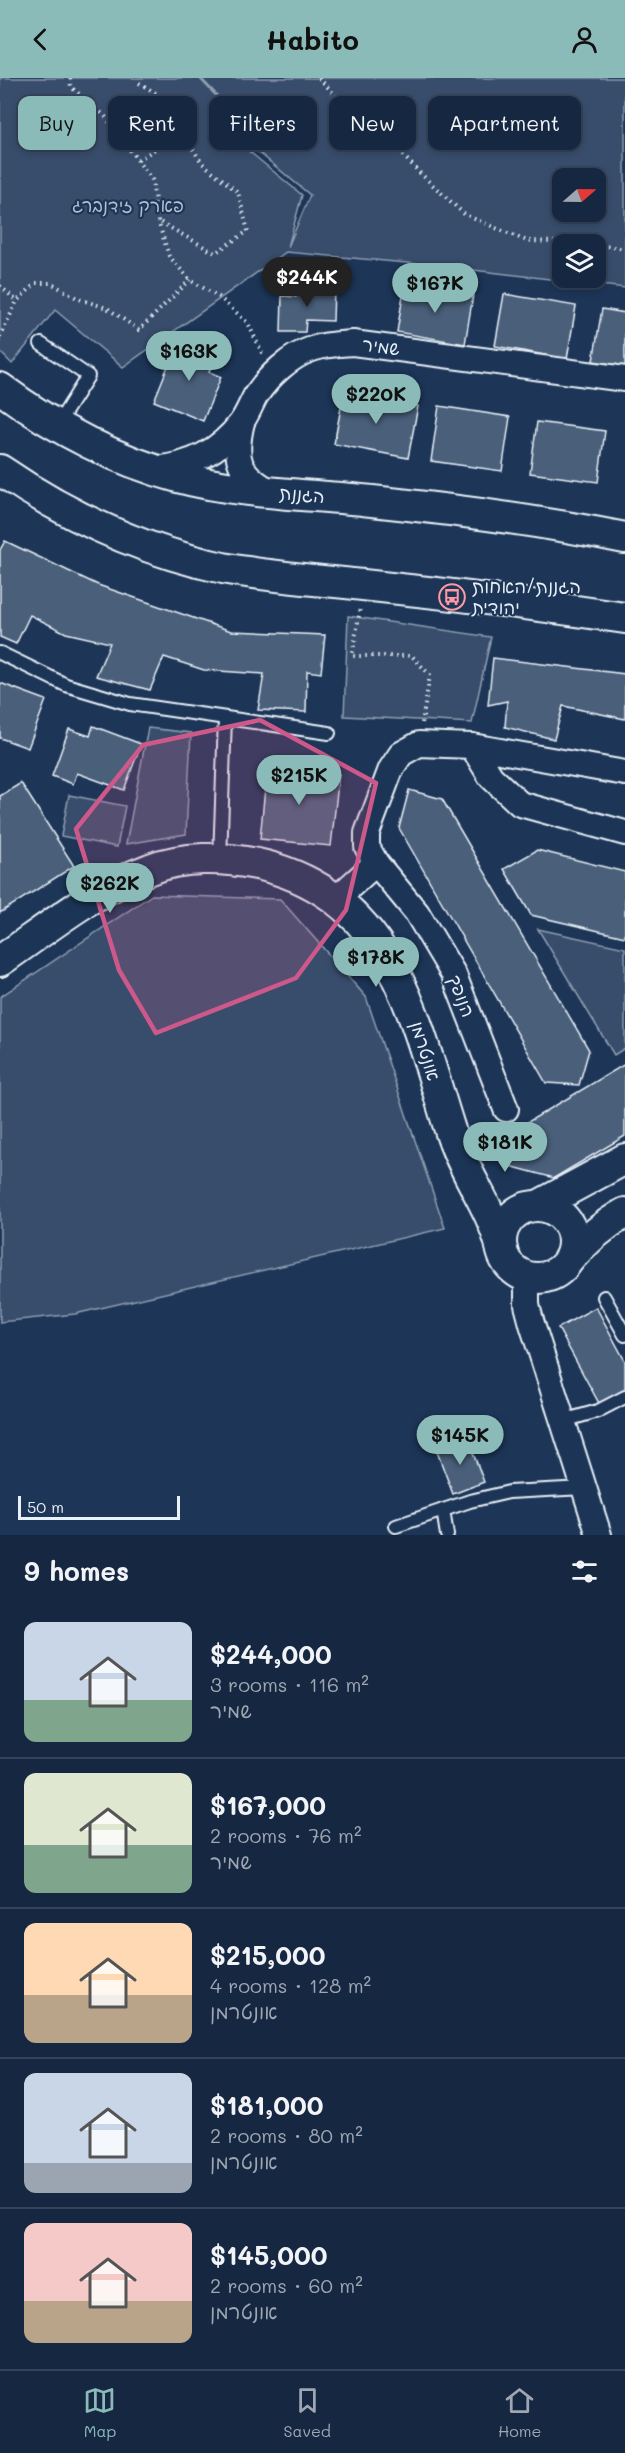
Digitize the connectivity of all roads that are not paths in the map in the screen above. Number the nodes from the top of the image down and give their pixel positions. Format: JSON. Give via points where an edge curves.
{"nodes":[{"id":1,"x":41,"y":344,"type":"dead end"},
{"id":2,"x":625,"y":379,"type":"edge"},
{"id":3,"x":0,"y":388,"type":"edge"},
{"id":4,"x":242,"y":422,"type":"junction"},
{"id":5,"x":56,"y":427,"type":"junction"},
{"id":6,"x":0,"y":470,"type":"edge"},
{"id":7,"x":153,"y":470,"type":"junction"},
{"id":8,"x":0,"y":485,"type":"edge"},
{"id":9,"x":34,"y":493,"type":"junction"},
{"id":10,"x":273,"y":493,"type":"junction"},
{"id":11,"x":625,"y":538,"type":"edge"},
{"id":12,"x":625,"y":618,"type":"edge"},
{"id":13,"x":0,"y":653,"type":"edge"},
{"id":14,"x":225,"y":718,"type":"junction"},
{"id":15,"x":329,"y":733,"type":"dead end"},
{"id":16,"x":472,"y":746,"type":"junction"},
{"id":17,"x":625,"y":773,"type":"edge"},
{"id":18,"x":625,"y":833,"type":"edge"},
{"id":19,"x":220,"y":858,"type":"junction"},
{"id":20,"x":376,"y":863,"type":"junction"},
{"id":21,"x":335,"y":900,"type":"junction"},
{"id":22,"x":0,"y":961,"type":"edge"},
{"id":23,"x":506,"y":1109,"type":"dead end"},
{"id":24,"x":625,"y":1159,"type":"edge"},
{"id":25,"x":465,"y":1168,"type":"junction"},
{"id":26,"x":531,"y":1207,"type":"junction"},
{"id":27,"x":625,"y":1213,"type":"edge"},
{"id":28,"x":502,"y":1250,"type":"junction"},
{"id":29,"x":569,"y":1259,"type":"junction"},
{"id":30,"x":527,"y":1277,"type":"junction"},
{"id":31,"x":604,"y":1297,"type":"dead end"},
{"id":32,"x":625,"y":1335,"type":"edge"},
{"id":33,"x":625,"y":1396,"type":"edge"},
{"id":34,"x":563,"y":1422,"type":"junction"},
{"id":35,"x":584,"y":1488,"type":"junction"},
{"id":36,"x":443,"y":1510,"type":"junction"},
{"id":37,"x":396,"y":1526,"type":"dead end"},
{"id":38,"x":447,"y":1535,"type":"edge"},
{"id":39,"x":599,"y":1535,"type":"edge"}],
"edges":[{"from":1,"to":5,"type":"lane","via":[[88,376]]},
{"from":2,"to":4,"type":"street","name":"שמיר","via":[[353,343],[325,345],[309,350],[272,375]]},
{"from":3,"to":5,"type":"street","name":"הגננת"},
{"from":4,"to":7,"type":"street","name":"שמיר","via":[[225,442],[201,458]]},
{"from":4,"to":10,"type":"street","name":"שמיר","via":[[237,443],[240,463],[254,482]]},
{"from":5,"to":7,"type":"street","name":"הגננת"},
{"from":6,"to":9,"type":"street"},
{"from":7,"to":10,"type":"street","name":"הגננת","via":[[215,485]]},
{"from":8,"to":9,"type":"street"},
{"from":9,"to":12,"type":"street","via":[[120,535],[223,568]]},
{"from":10,"to":11,"type":"street","name":"הגננת","via":[[485,515]]},
{"from":13,"to":14,"type":"lane","via":[[66,686],[130,704]]},
{"from":14,"to":15,"type":"lane"},
{"from":14,"to":19,"type":"lane"},
{"from":16,"to":17,"type":"street"},
{"from":16,"to":18,"type":"street","via":[[491,777],[520,804]]},
{"from":16,"to":20,"type":"street","name":"הנופך","via":[[419,744],[401,754],[391,769],[367,833],[367,847]]},
{"from":19,"to":21,"type":"street","name":"אונטרמן","via":[[281,870]]},
{"from":19,"to":22,"type":"street","name":"אונטרמן","via":[[181,861],[126,879],[102,891]]},
{"from":20,"to":21,"type":"street"},
{"from":20,"to":23,"type":"street","name":"הנופך","via":[[417,913],[454,975]]},
{"from":21,"to":25,"type":"street","name":"אונטרמן","via":[[368,931],[405,992]]},
{"from":24,"to":26,"type":"street"},
{"from":25,"to":26,"type":"street","name":"אונטרמן","via":[[500,1198]]},
{"from":25,"to":28,"type":"street","name":"אונטרמן","via":[[497,1227]]},
{"from":26,"to":28,"type":"street","via":[[513,1215],[505,1225]]},
{"from":26,"to":29,"type":"street","via":[[550,1208],[569,1224],[573,1247]]},
{"from":27,"to":29,"type":"street","via":[[591,1236]]},
{"from":28,"to":30,"type":"street","via":[[515,1271]]},
{"from":29,"to":30,"type":"street","via":[[551,1276]]},
{"from":30,"to":34,"type":"street","via":[[527,1305]]},
{"from":31,"to":32,"type":"lane"},
{"from":33,"to":34,"type":"lane","via":[[598,1411]]},
{"from":34,"to":35,"type":"street"},
{"from":35,"to":36,"type":"lane","via":[[509,1492]]},
{"from":35,"to":39,"type":"street"},
{"from":36,"to":37,"type":"lane"},
{"from":36,"to":38,"type":"lane"}]}
